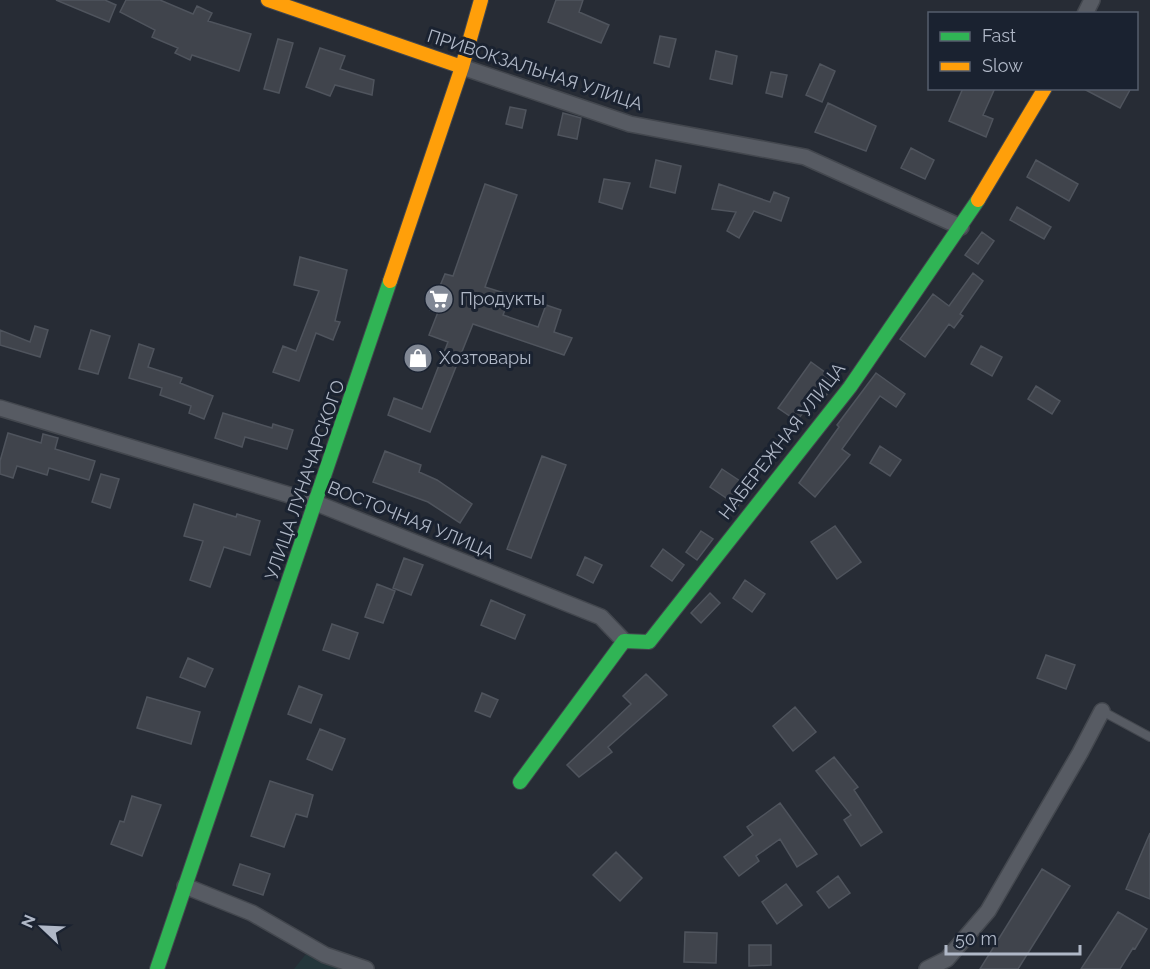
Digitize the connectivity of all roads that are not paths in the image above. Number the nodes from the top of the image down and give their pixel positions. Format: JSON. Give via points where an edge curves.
{"nodes":[{"id":1,"x":268,"y":0,"type":"edge"},
{"id":2,"x":481,"y":0,"type":"edge"},
{"id":3,"x":462,"y":67,"type":"junction"},
{"id":4,"x":1044,"y":90,"type":"edge"},
{"id":5,"x":961,"y":227,"type":"junction"},
{"id":6,"x":0,"y":408,"type":"edge"},
{"id":7,"x":316,"y":503,"type":"junction"},
{"id":8,"x":624,"y":641,"type":"junction"},
{"id":9,"x":1102,"y":711,"type":"joint"},
{"id":10,"x":1150,"y":737,"type":"edge"},
{"id":11,"x":520,"y":782,"type":"dead end"},
{"id":12,"x":185,"y":886,"type":"junction"},
{"id":13,"x":942,"y":964,"type":"edge"},
{"id":14,"x":157,"y":969,"type":"edge"},
{"id":15,"x":366,"y":969,"type":"edge"},
{"id":16,"x":927,"y":969,"type":"edge"}],
"edges":[{"from":1,"to":3,"type":"street","name":"ПРИВОКЗАЛЬНАЯ УЛИЦА"},
{"from":2,"to":3,"type":"street","name":"УЛИЦА ЛУНАЧАРСКОГО"},
{"from":3,"to":5,"type":"street","name":"ПРИВОКЗАЛЬНАЯ УЛИЦА","via":[[630,124],[805,157]]},
{"from":3,"to":7,"type":"street","name":"УЛИЦА ЛУНАЧАРСКОГО"},
{"from":4,"to":5,"type":"street","name":"НАБЕРЕЖНАЯ УЛИЦА"},
{"from":5,"to":8,"type":"street","name":"НАБЕРЕЖНАЯ УЛИЦА","via":[[850,387],[649,642]]},
{"from":6,"to":7,"type":"street","name":"ВОСТОЧНАЯ УЛИЦА"},
{"from":7,"to":8,"type":"street","name":"ВОСТОЧНАЯ УЛИЦА","via":[[601,617]]},
{"from":7,"to":12,"type":"street","name":"УЛИЦА ЛУНАЧАРСКОГО"},
{"from":8,"to":11,"type":"street"},
{"from":9,"to":10,"type":"lane"},
{"from":9,"to":13,"type":"street","via":[[988,911]]},
{"from":12,"to":14,"type":"street","name":"УЛИЦА ЛУНАЧАРСКОГО"},
{"from":12,"to":15,"type":"street","via":[[252,913],[325,955]]},
{"from":13,"to":16,"type":"street"}]}
